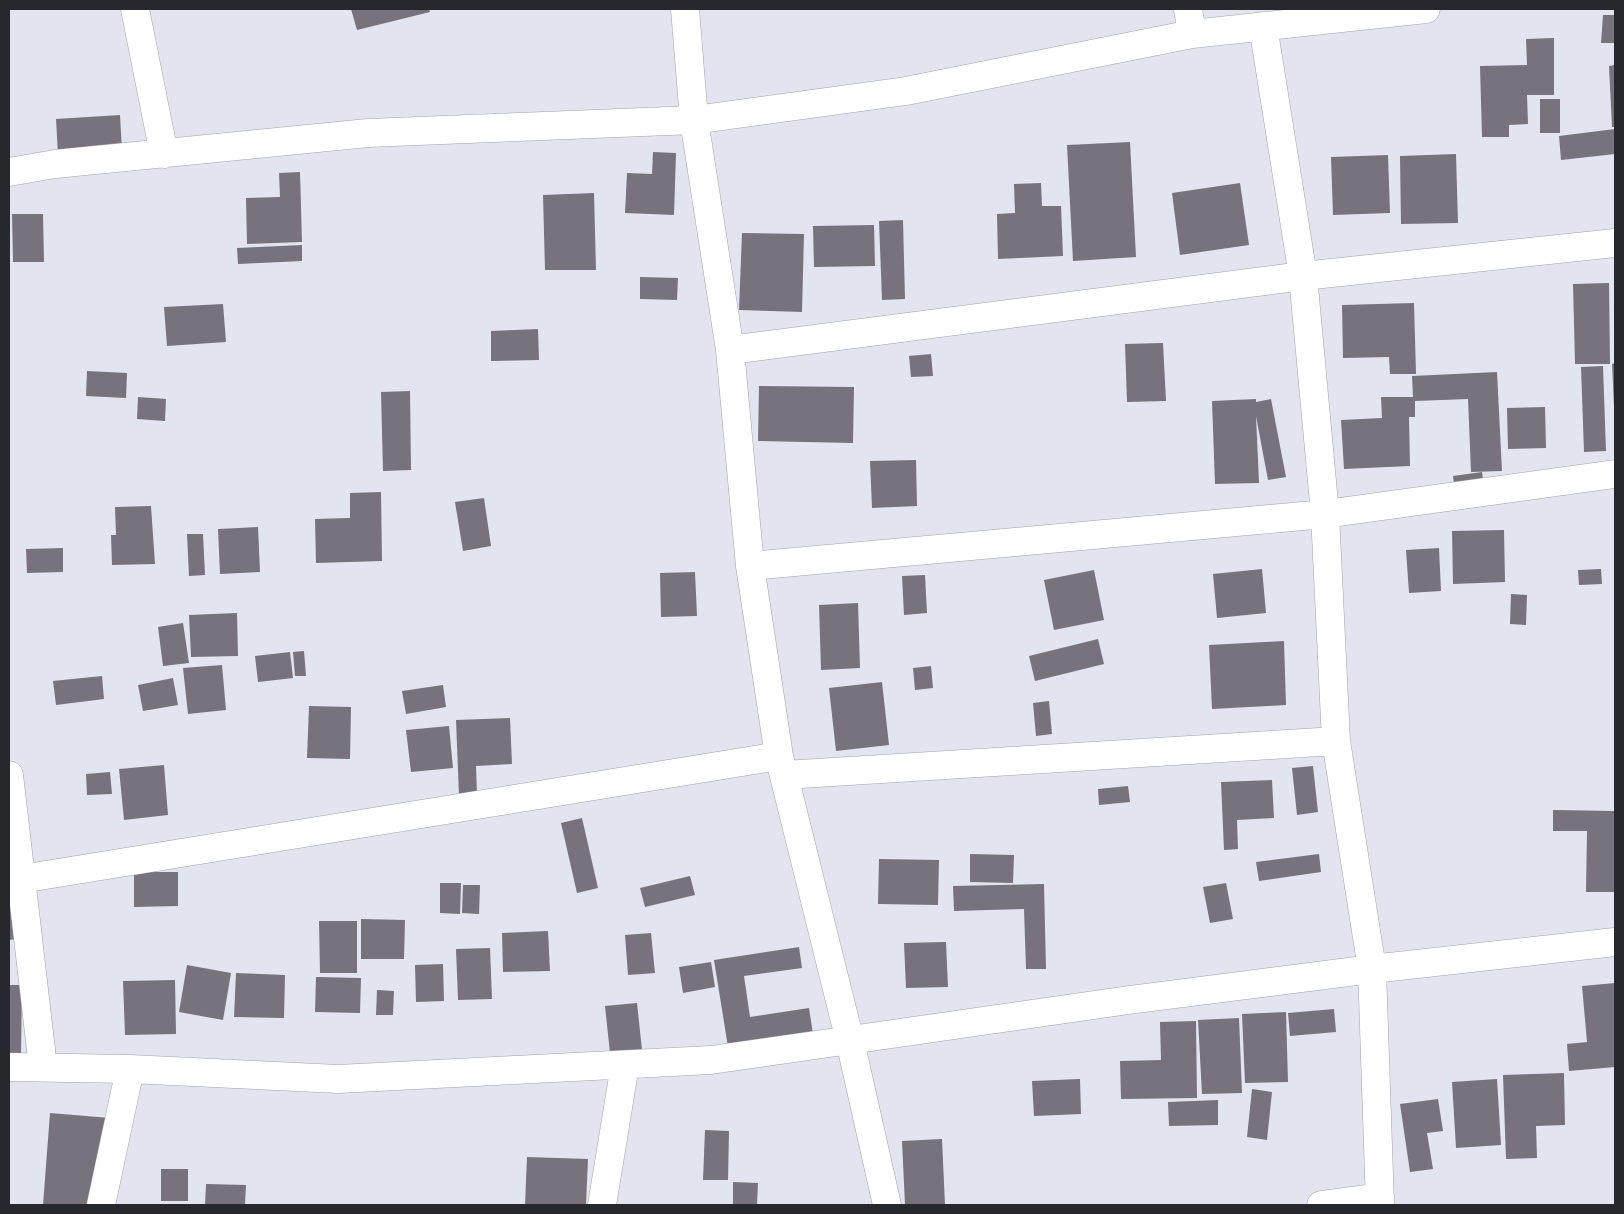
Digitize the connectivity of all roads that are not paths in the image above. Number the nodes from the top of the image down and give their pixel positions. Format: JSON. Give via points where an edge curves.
{"nodes":[{"id":1,"x":135,"y":9,"type":"edge"},
{"id":2,"x":685,"y":9,"type":"edge"},
{"id":3,"x":1426,"y":9,"type":"edge"},
{"id":4,"x":1190,"y":21,"type":"edge"},
{"id":5,"x":1263,"y":26,"type":"junction"},
{"id":6,"x":694,"y":120,"type":"junction"},
{"id":7,"x":164,"y":154,"type":"junction"},
{"id":8,"x":9,"y":172,"type":"edge"},
{"id":9,"x":1615,"y":243,"type":"edge"},
{"id":10,"x":1303,"y":276,"type":"junction"},
{"id":11,"x":730,"y":350,"type":"junction"},
{"id":12,"x":1615,"y":474,"type":"edge"},
{"id":13,"x":1325,"y":514,"type":"junction"},
{"id":14,"x":750,"y":566,"type":"junction"},
{"id":15,"x":1336,"y":741,"type":"junction"},
{"id":16,"x":781,"y":766,"type":"junction"},
{"id":17,"x":9,"y":775,"type":"edge"},
{"id":18,"x":21,"y":879,"type":"junction"},
{"id":19,"x":1615,"y":942,"type":"edge"},
{"id":20,"x":1372,"y":968,"type":"junction"},
{"id":21,"x":850,"y":1041,"type":"junction"},
{"id":22,"x":625,"y":1065,"type":"junction"},
{"id":23,"x":9,"y":1067,"type":"edge"},
{"id":24,"x":43,"y":1067,"type":"junction"},
{"id":25,"x":130,"y":1069,"type":"junction"},
{"id":26,"x":1380,"y":1201,"type":"edge"},
{"id":27,"x":101,"y":1205,"type":"edge"},
{"id":28,"x":602,"y":1205,"type":"edge"},
{"id":29,"x":887,"y":1205,"type":"edge"},
{"id":30,"x":1321,"y":1205,"type":"edge"}],
"edges":[{"from":1,"to":7,"type":"street"},
{"from":2,"to":6,"type":"street"},
{"from":3,"to":5,"type":"street"},
{"from":4,"to":5,"type":"street"},
{"from":4,"to":6,"type":"street","via":[[906,91]]},
{"from":5,"to":10,"type":"street"},
{"from":6,"to":7,"type":"street","via":[[368,133]]},
{"from":6,"to":11,"type":"street"},
{"from":7,"to":8,"type":"street","via":[[55,164]]},
{"from":9,"to":10,"type":"street"},
{"from":10,"to":11,"type":"street"},
{"from":10,"to":13,"type":"street"},
{"from":11,"to":14,"type":"street"},
{"from":12,"to":13,"type":"street"},
{"from":13,"to":14,"type":"street"},
{"from":13,"to":15,"type":"street"},
{"from":14,"to":16,"type":"street"},
{"from":15,"to":16,"type":"street"},
{"from":15,"to":20,"type":"street"},
{"from":16,"to":18,"type":"street"},
{"from":16,"to":21,"type":"street"},
{"from":17,"to":18,"type":"street"},
{"from":18,"to":24,"type":"street"},
{"from":19,"to":20,"type":"street"},
{"from":20,"to":21,"type":"street"},
{"from":20,"to":26,"type":"street"},
{"from":21,"to":22,"type":"street","via":[[711,1060]]},
{"from":21,"to":29,"type":"street"},
{"from":22,"to":25,"type":"street","via":[[338,1079]]},
{"from":22,"to":28,"type":"street"},
{"from":23,"to":24,"type":"street"},
{"from":24,"to":25,"type":"street"},
{"from":25,"to":27,"type":"street"},
{"from":26,"to":30,"type":"street"}]}
